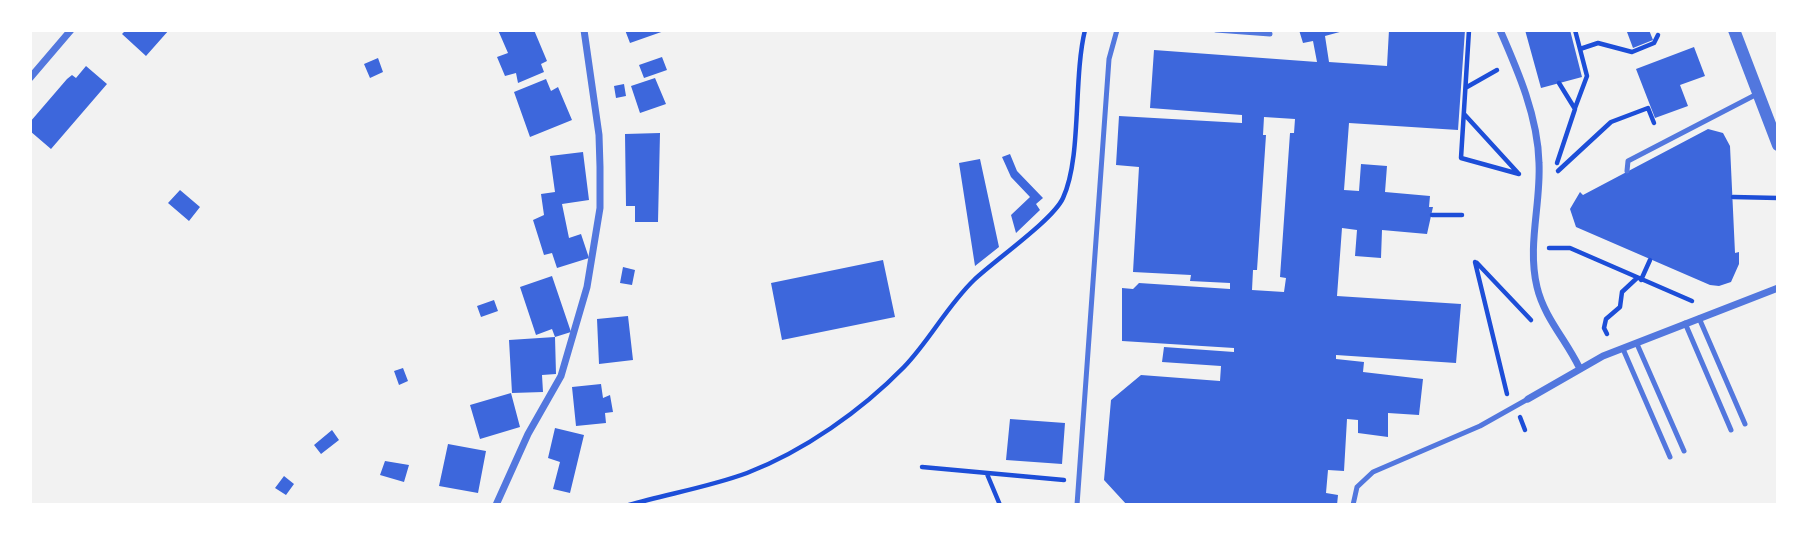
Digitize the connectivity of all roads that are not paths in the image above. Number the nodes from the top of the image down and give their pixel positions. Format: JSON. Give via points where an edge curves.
{"nodes":[{"id":1,"x":71,"y":30,"type":"edge"},
{"id":2,"x":584,"y":30,"type":"edge"},
{"id":3,"x":1117,"y":30,"type":"edge"},
{"id":4,"x":1216,"y":30,"type":"edge"},
{"id":5,"x":1500,"y":30,"type":"edge"},
{"id":6,"x":1734,"y":30,"type":"edge"},
{"id":7,"x":1270,"y":34,"type":"dead end"},
{"id":8,"x":30,"y":78,"type":"edge"},
{"id":9,"x":1759,"y":93,"type":"junction"},
{"id":10,"x":1778,"y":145,"type":"edge"},
{"id":11,"x":1627,"y":171,"type":"dead end"},
{"id":12,"x":1778,"y":288,"type":"edge"},
{"id":13,"x":1699,"y":317,"type":"junction"},
{"id":14,"x":1685,"y":323,"type":"junction"},
{"id":15,"x":1637,"y":344,"type":"junction"},
{"id":16,"x":1623,"y":349,"type":"junction"},
{"id":17,"x":1579,"y":368,"type":"junction"},
{"id":18,"x":1528,"y":399,"type":"joint"},
{"id":19,"x":1745,"y":424,"type":"dead end"},
{"id":20,"x":1731,"y":430,"type":"dead end"},
{"id":21,"x":1684,"y":451,"type":"dead end"},
{"id":22,"x":1670,"y":457,"type":"dead end"},
{"id":23,"x":496,"y":505,"type":"edge"},
{"id":24,"x":1077,"y":505,"type":"edge"},
{"id":25,"x":1353,"y":505,"type":"edge"}],
"edges":[{"from":1,"to":8,"type":"street"},
{"from":2,"to":23,"type":"street","via":[[600,167],[600,208],[587,287],[562,376],[528,434]]},
{"from":3,"to":24,"type":"lane","via":[[1109,58]]},
{"from":4,"to":7,"type":"lane"},
{"from":5,"to":17,"type":"street","via":[[1525,90],[1539,162],[1536,284]]},
{"from":6,"to":9,"type":"street"},
{"from":9,"to":10,"type":"street"},
{"from":9,"to":11,"type":"lane","via":[[1628,161]]},
{"from":12,"to":13,"type":"street"},
{"from":13,"to":14,"type":"street"},
{"from":13,"to":19,"type":"lane"},
{"from":14,"to":15,"type":"street"},
{"from":14,"to":20,"type":"lane"},
{"from":15,"to":16,"type":"street"},
{"from":15,"to":21,"type":"lane"},
{"from":16,"to":17,"type":"street"},
{"from":16,"to":22,"type":"lane"},
{"from":17,"to":18,"type":"street"},
{"from":18,"to":25,"type":"lane","via":[[1480,426],[1373,472],[1357,486]]}]}
